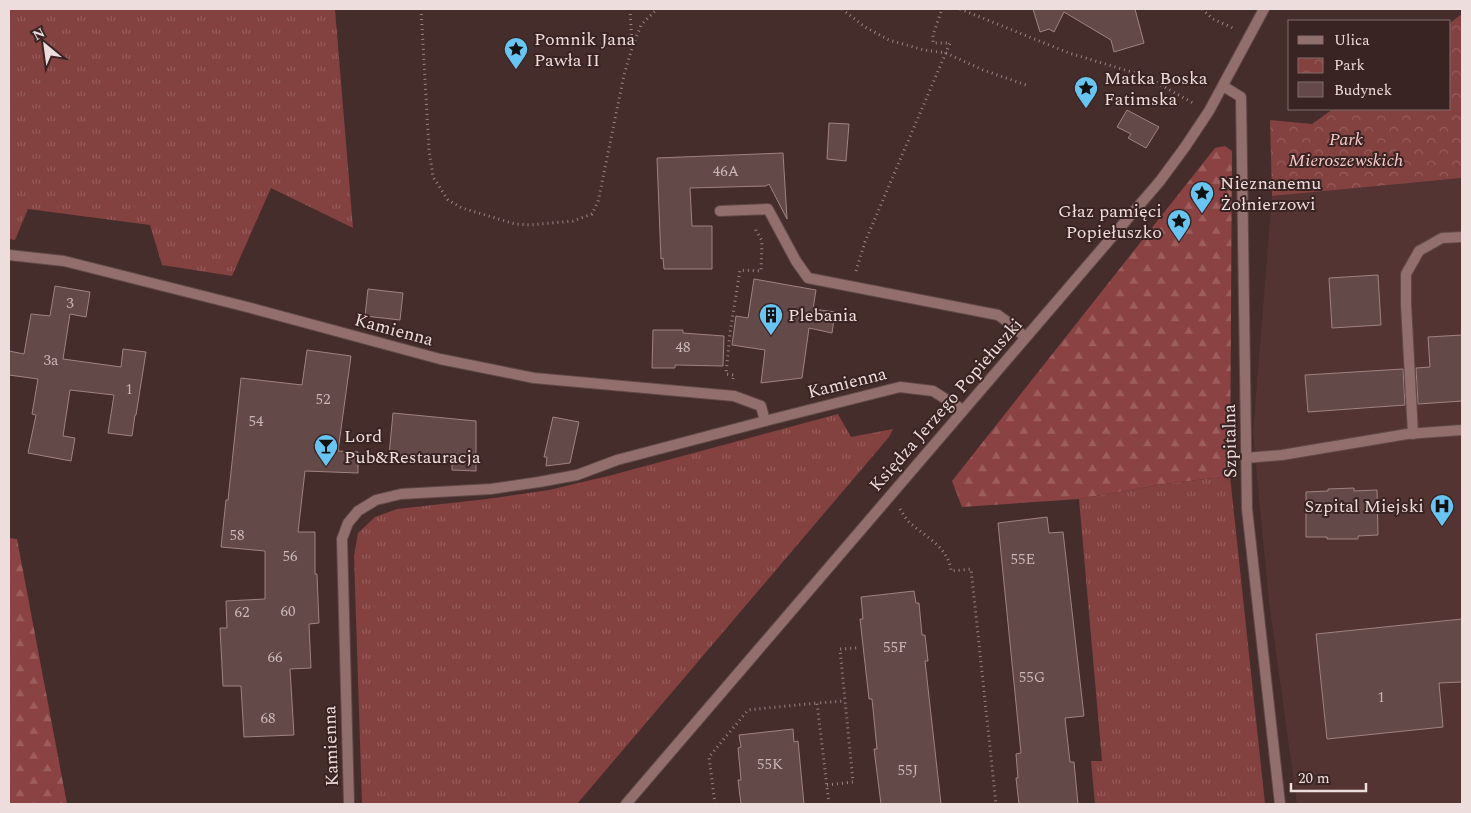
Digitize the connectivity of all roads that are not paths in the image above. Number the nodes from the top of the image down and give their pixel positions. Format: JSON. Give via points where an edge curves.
{"nodes":[{"id":1,"x":1264,"y":9,"type":"edge"},
{"id":2,"x":1223,"y":86,"type":"junction"},
{"id":3,"x":720,"y":211,"type":"dead end"},
{"id":4,"x":1462,"y":237,"type":"edge"},
{"id":5,"x":9,"y":255,"type":"edge"},
{"id":6,"x":1025,"y":337,"type":"junction"},
{"id":7,"x":963,"y":410,"type":"junction"},
{"id":8,"x":765,"y":421,"type":"junction"},
{"id":9,"x":1462,"y":430,"type":"edge"},
{"id":10,"x":1413,"y":434,"type":"junction"},
{"id":11,"x":1246,"y":458,"type":"junction"},
{"id":12,"x":349,"y":804,"type":"edge"},
{"id":13,"x":626,"y":804,"type":"edge"},
{"id":14,"x":1280,"y":804,"type":"edge"}],
"edges":[{"from":1,"to":2,"type":"street","name":"Księdza Jerzego Popiełuszki"},
{"from":2,"to":6,"type":"street","name":"Księdza Jerzego Popiełuszki","via":[[1160,180]]},
{"from":2,"to":11,"type":"street","name":"Szpitalna","via":[[1241,97]]},
{"from":3,"to":6,"type":"street","via":[[768,209],[808,278],[998,315]]},
{"from":4,"to":10,"type":"street","via":[[1442,238],[1419,251],[1406,274]]},
{"from":5,"to":8,"type":"street","name":"Kamienna","via":[[64,261],[440,359],[534,378],[734,396],[761,406]]},
{"from":6,"to":7,"type":"street","name":"Księdza Jerzego Popiełuszki"},
{"from":7,"to":8,"type":"street","name":"Kamienna","via":[[934,391],[900,387]]},
{"from":7,"to":13,"type":"street","name":"Księdza Jerzego Popiełuszki"},
{"from":8,"to":12,"type":"street","name":"Kamienna","via":[[617,460],[577,475],[491,489],[401,494],[376,500],[358,511],[348,523],[342,539]]},
{"from":9,"to":10,"type":"street"},
{"from":10,"to":11,"type":"street"},
{"from":11,"to":14,"type":"street","name":"Szpitalna","via":[[1247,509]]}]}
